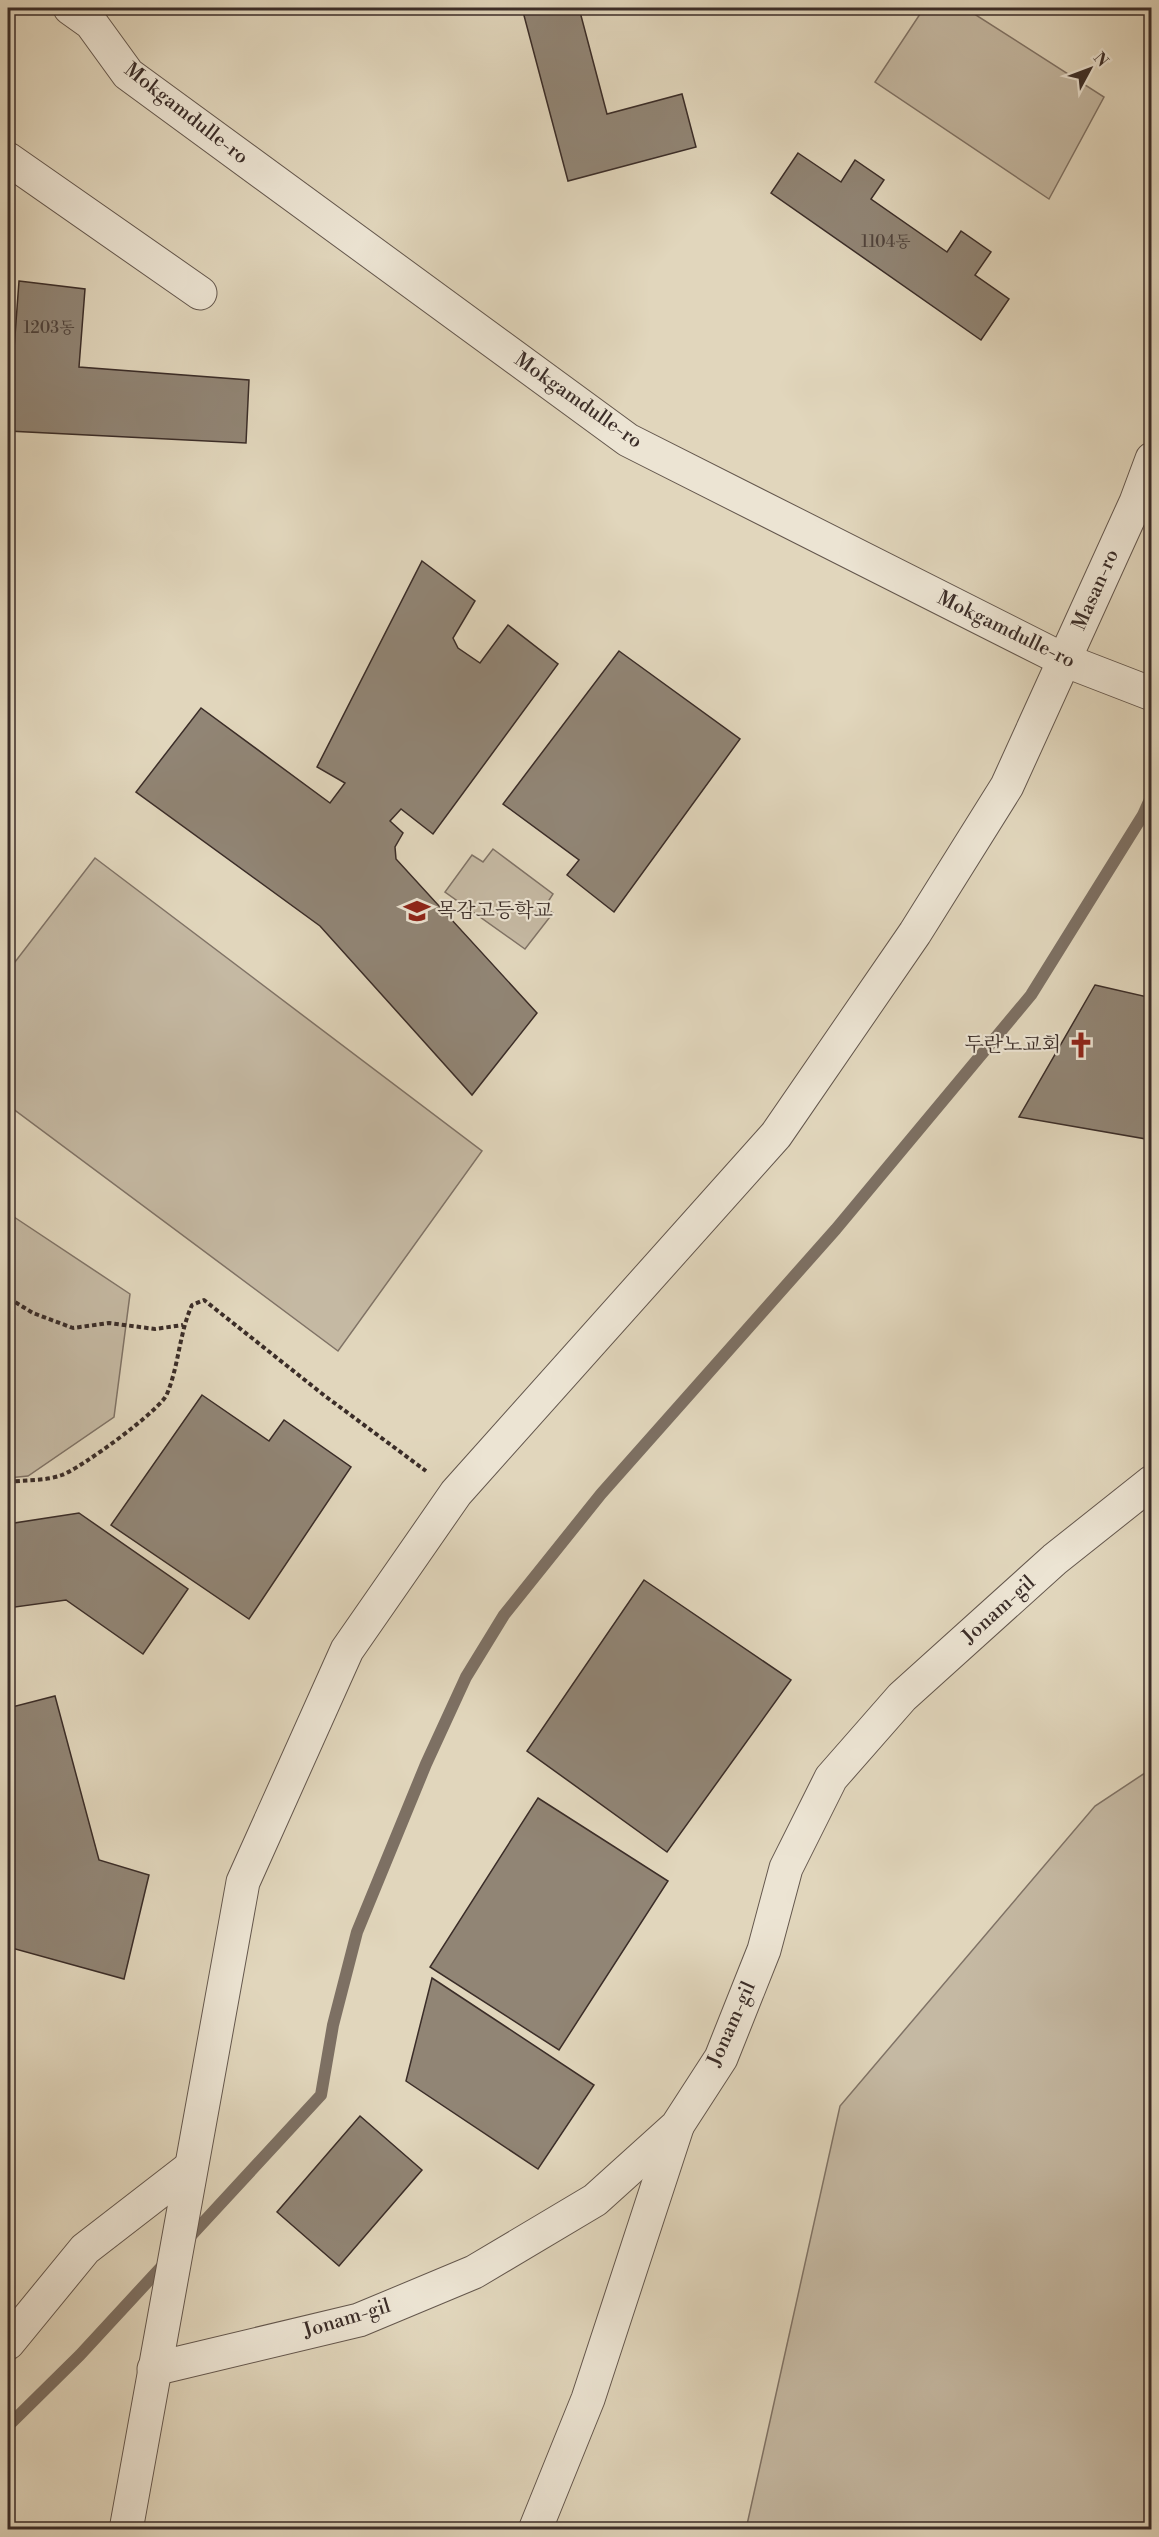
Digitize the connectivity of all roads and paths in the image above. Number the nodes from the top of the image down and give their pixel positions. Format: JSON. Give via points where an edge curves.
{"nodes":[{"id":1,"x":70,"y":8,"type":"edge"},
{"id":2,"x":8,"y":159,"type":"edge"},
{"id":3,"x":200,"y":293,"type":"dead end"},
{"id":4,"x":1152,"y":459,"type":"edge"},
{"id":5,"x":1064,"y":660,"type":"junction"},
{"id":6,"x":1150,"y":694,"type":"edge"},
{"id":7,"x":8,"y":1302,"type":"edge"},
{"id":8,"x":183,"y":1325,"type":"junction"},
{"id":9,"x":8,"y":1482,"type":"edge"},
{"id":10,"x":1152,"y":1482,"type":"edge"},
{"id":11,"x":456,"y":1493,"type":"junction"},
{"id":12,"x":677,"y":2126,"type":"junction"},
{"id":13,"x":191,"y":2167,"type":"junction"},
{"id":14,"x":8,"y":2343,"type":"edge"},
{"id":15,"x":154,"y":2369,"type":"junction"},
{"id":16,"x":126,"y":2529,"type":"edge"},
{"id":17,"x":536,"y":2529,"type":"edge"}],
"edges":[{"from":1,"to":5,"type":"street","name":"Mokgamdulle-ro","via":[[90,23],[128,74],[628,440]]},
{"from":2,"to":3,"type":"street"},
{"from":4,"to":5,"type":"street","name":"Masan-ro"},
{"from":5,"to":6,"type":"street","name":"Mokgamdulle-ro"},
{"from":5,"to":11,"type":"street","name":"Masan-ro","via":[[1007,786],[915,933],[776,1135]]},
{"from":7,"to":8,"type":"path","via":[[73,1328],[109,1323],[155,1329]]},
{"from":8,"to":9,"type":"path","via":[[166,1397],[101,1454],[61,1475]]},
{"from":8,"to":11,"type":"path","via":[[192,1305],[204,1300]]},
{"from":10,"to":12,"type":"street","name":"Jonam-gil","via":[[1055,1559],[902,1697],[831,1778],[786,1868],[764,1950],[721,2058]]},
{"from":11,"to":13,"type":"street","name":"Masan-ro","via":[[347,1650],[243,1882]]},
{"from":12,"to":15,"type":"street","name":"Jonam-gil","via":[[595,2200],[474,2272],[359,2320]]},
{"from":12,"to":17,"type":"street","via":[[588,2399]]},
{"from":13,"to":14,"type":"street","via":[[86,2249]]},
{"from":13,"to":15,"type":"street","name":"Masan-ro"},
{"from":15,"to":16,"type":"street","name":"Masan-ro"}]}
